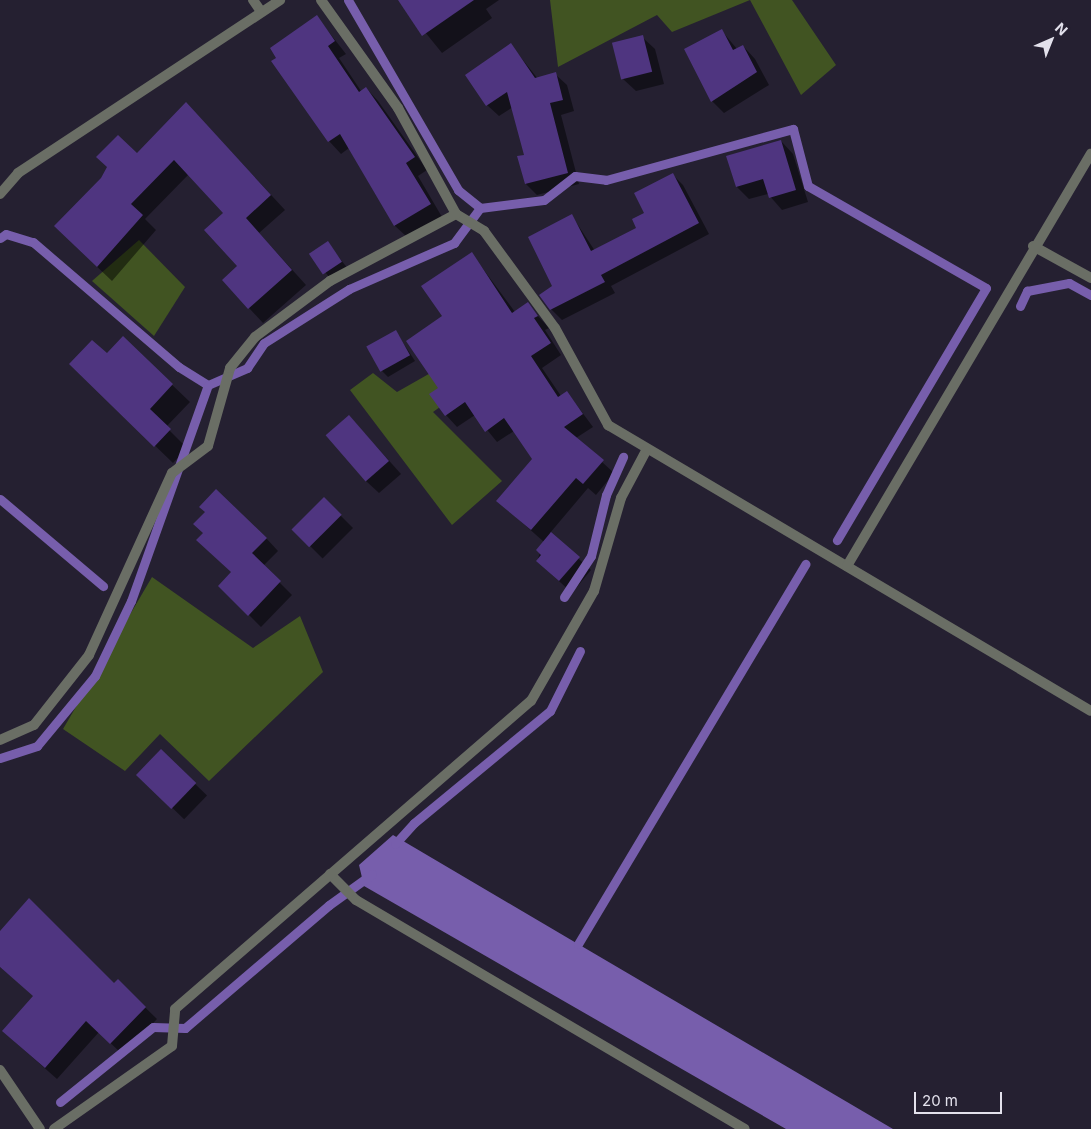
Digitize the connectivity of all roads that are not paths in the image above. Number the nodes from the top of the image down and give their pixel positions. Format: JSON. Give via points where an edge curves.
{"nodes":[{"id":1,"x":253,"y":0,"type":"edge"},
{"id":2,"x":280,"y":0,"type":"edge"},
{"id":3,"x":321,"y":0,"type":"edge"},
{"id":4,"x":260,"y":10,"type":"junction"},
{"id":5,"x":1091,"y":154,"type":"edge"},
{"id":6,"x":0,"y":194,"type":"edge"},
{"id":7,"x":456,"y":214,"type":"junction"},
{"id":8,"x":1033,"y":246,"type":"junction"},
{"id":9,"x":1091,"y":278,"type":"edge"},
{"id":10,"x":646,"y":452,"type":"junction"},
{"id":11,"x":847,"y":566,"type":"junction"},
{"id":12,"x":1091,"y":711,"type":"edge"},
{"id":13,"x":0,"y":740,"type":"edge"},
{"id":14,"x":330,"y":874,"type":"junction"},
{"id":15,"x":0,"y":1070,"type":"edge"},
{"id":16,"x":40,"y":1129,"type":"edge"},
{"id":17,"x":54,"y":1129,"type":"edge"},
{"id":18,"x":744,"y":1129,"type":"edge"}],
"edges":[{"from":1,"to":4,"type":"street"},
{"from":2,"to":4,"type":"street"},
{"from":3,"to":7,"type":"street","via":[[398,108]]},
{"from":4,"to":6,"type":"street","via":[[18,174]]},
{"from":5,"to":8,"type":"street"},
{"from":7,"to":10,"type":"street","via":[[484,231],[555,328],[608,425]]},
{"from":7,"to":13,"type":"street","via":[[330,281],[255,337],[230,368],[208,446],[172,473],[89,655],[34,725]]},
{"from":8,"to":9,"type":"street"},
{"from":8,"to":11,"type":"street"},
{"from":10,"to":11,"type":"street"},
{"from":10,"to":14,"type":"street","via":[[622,498],[594,592],[531,701]]},
{"from":11,"to":12,"type":"street"},
{"from":14,"to":17,"type":"street","via":[[175,1009],[172,1046]]},
{"from":14,"to":18,"type":"street","via":[[356,900]]},
{"from":15,"to":16,"type":"street"}]}
